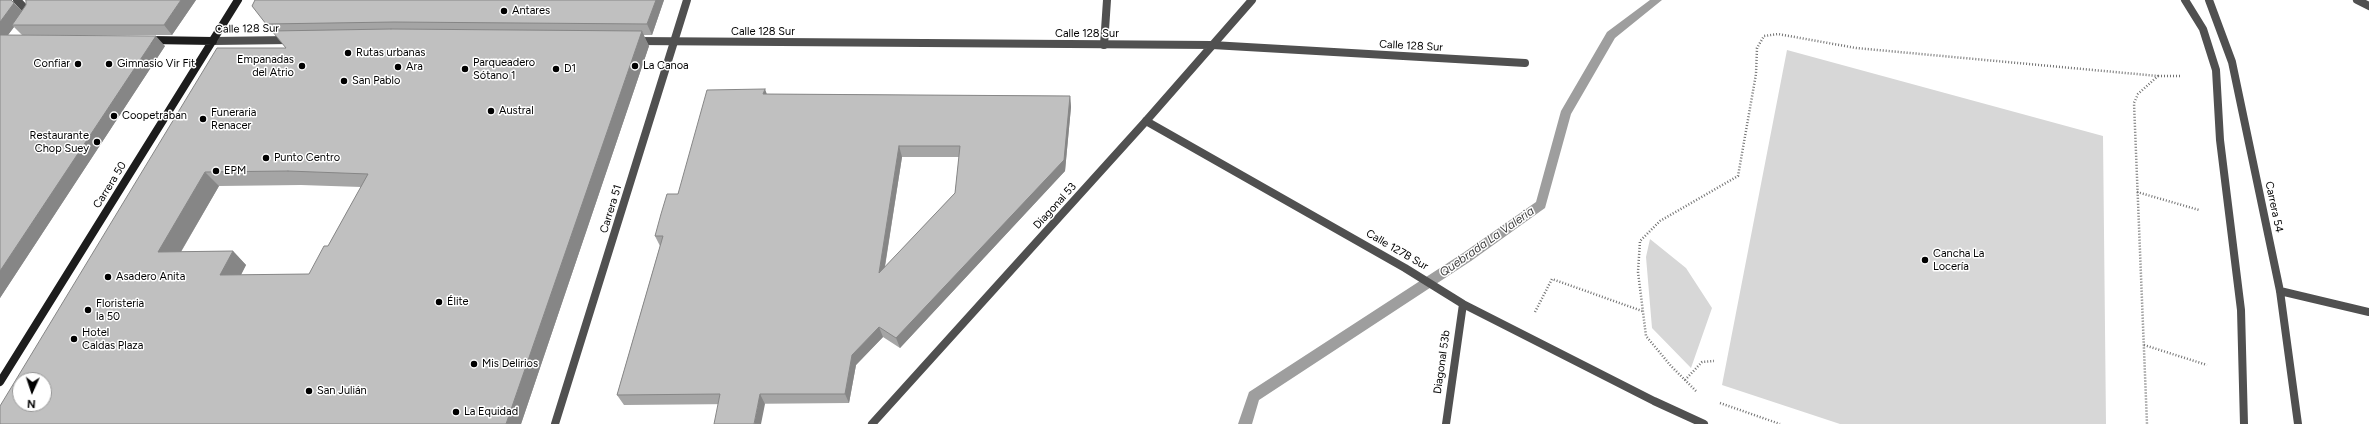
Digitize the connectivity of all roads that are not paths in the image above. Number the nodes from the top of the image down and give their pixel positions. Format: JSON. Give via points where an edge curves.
{"nodes":[{"id":1,"x":17,"y":0,"type":"edge"},
{"id":2,"x":238,"y":0,"type":"edge"},
{"id":3,"x":687,"y":0,"type":"edge"},
{"id":4,"x":1107,"y":0,"type":"edge"},
{"id":5,"x":1252,"y":0,"type":"edge"},
{"id":6,"x":2185,"y":0,"type":"edge"},
{"id":7,"x":2209,"y":0,"type":"edge"},
{"id":8,"x":2357,"y":0,"type":"edge"},
{"id":9,"x":2369,"y":6,"type":"edge"},
{"id":10,"x":27,"y":19,"type":"edge"},
{"id":11,"x":300,"y":39,"type":"edge"},
{"id":12,"x":143,"y":40,"type":"edge"},
{"id":13,"x":214,"y":41,"type":"junction"},
{"id":14,"x":628,"y":41,"type":"edge"},
{"id":15,"x":674,"y":42,"type":"junction"},
{"id":16,"x":1104,"y":45,"type":"junction"},
{"id":17,"x":1212,"y":45,"type":"junction"},
{"id":18,"x":1525,"y":63,"type":"dead end"},
{"id":19,"x":1146,"y":121,"type":"junction"},
{"id":20,"x":2280,"y":291,"type":"junction"},
{"id":21,"x":1463,"y":304,"type":"junction"},
{"id":22,"x":2369,"y":312,"type":"edge"},
{"id":23,"x":0,"y":382,"type":"edge"},
{"id":24,"x":555,"y":424,"type":"edge"},
{"id":25,"x":872,"y":424,"type":"edge"},
{"id":26,"x":1446,"y":424,"type":"edge"},
{"id":27,"x":1704,"y":424,"type":"edge"},
{"id":28,"x":2244,"y":424,"type":"edge"},
{"id":29,"x":2298,"y":424,"type":"edge"}],
"edges":[{"from":1,"to":10,"type":"street","via":[[31,12]]},
{"from":2,"to":13,"type":"main road","name":"Carrera 50"},
{"from":3,"to":15,"type":"street","name":"Carrera 51"},
{"from":4,"to":16,"type":"street"},
{"from":5,"to":17,"type":"street","name":"Diagonal 53"},
{"from":6,"to":28,"type":"street","via":[[2203,29],[2216,70],[2220,140],[2241,310]]},
{"from":7,"to":20,"type":"street","name":"Carrera 54","via":[[2232,62]]},
{"from":8,"to":9,"type":"street"},
{"from":11,"to":13,"type":"street","name":"Calle 128 Sur"},
{"from":12,"to":13,"type":"main road","name":"Calle 128 Sur"},
{"from":13,"to":23,"type":"main road","name":"Carrera 50"},
{"from":14,"to":15,"type":"street","name":"Calle 128 Sur"},
{"from":15,"to":16,"type":"street","name":"Calle 128 Sur"},
{"from":15,"to":24,"type":"street","name":"Carrera 51"},
{"from":16,"to":17,"type":"street","name":"Calle 128 Sur"},
{"from":17,"to":18,"type":"street","name":"Calle 128 Sur"},
{"from":17,"to":19,"type":"street","name":"Diagonal 53"},
{"from":19,"to":21,"type":"street","name":"Calle 127B Sur","via":[[1405,268]]},
{"from":19,"to":25,"type":"street","name":"Diagonal 53"},
{"from":20,"to":22,"type":"street"},
{"from":20,"to":29,"type":"street","name":"Carrera 54"},
{"from":21,"to":26,"type":"street","name":"Diagonal 53b"},
{"from":21,"to":27,"type":"street","name":"Calle 127B Sur","via":[[1654,402]]}]}
